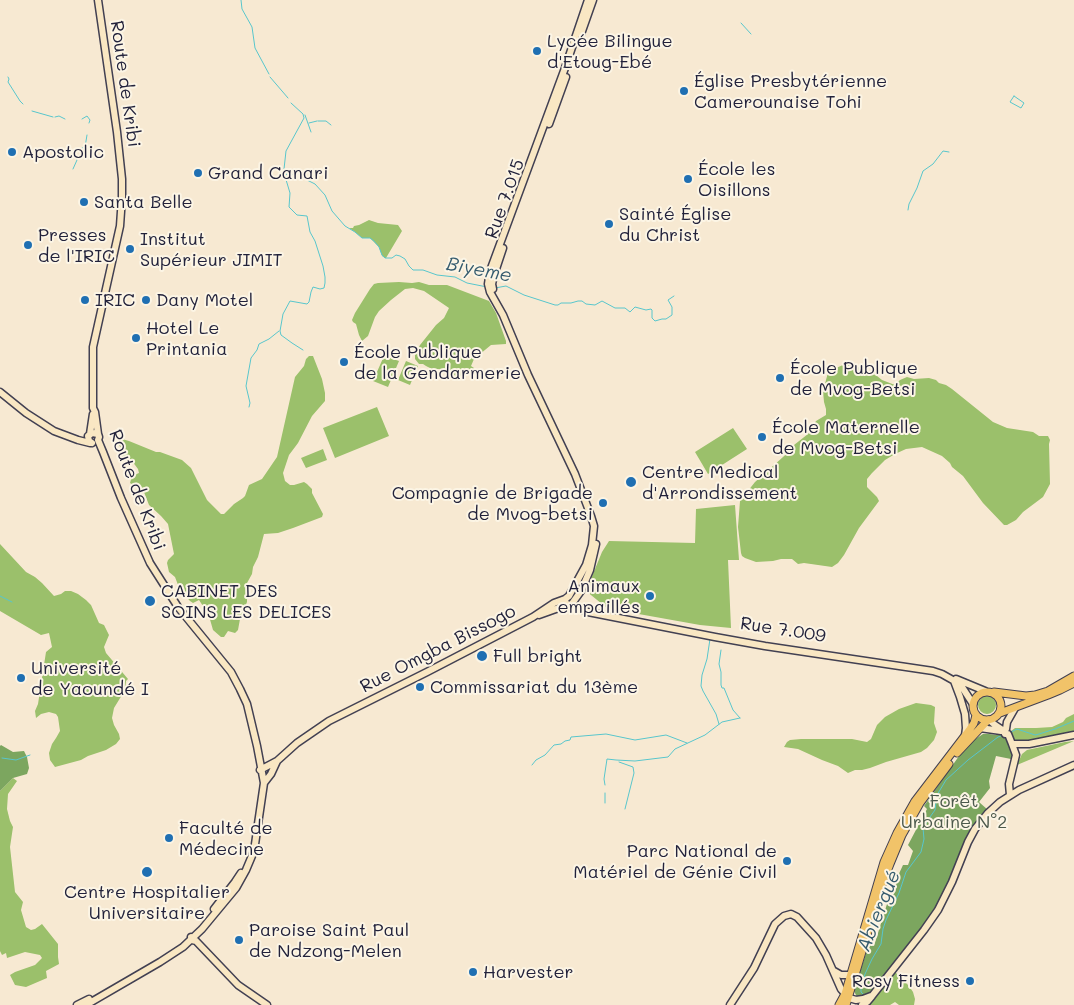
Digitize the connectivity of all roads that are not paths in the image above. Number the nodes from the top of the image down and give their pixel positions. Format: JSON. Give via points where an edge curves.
{"nodes":[{"id":1,"x":98,"y":0,"type":"edge"},
{"id":2,"x":588,"y":0,"type":"edge"},
{"id":3,"x":593,"y":0,"type":"edge"},
{"id":4,"x":490,"y":284,"type":"junction"},
{"id":5,"x":492,"y":292,"type":"junction"},
{"id":6,"x":0,"y":392,"type":"edge"},
{"id":7,"x":93,"y":438,"type":"junction"},
{"id":8,"x":570,"y":601,"type":"junction"},
{"id":9,"x":1074,"y":676,"type":"edge"},
{"id":10,"x":954,"y":680,"type":"junction"},
{"id":11,"x":1074,"y":683,"type":"edge"},
{"id":12,"x":985,"y":691,"type":"junction"},
{"id":13,"x":993,"y":692,"type":"junction"},
{"id":14,"x":973,"y":704,"type":"junction"},
{"id":15,"x":1015,"y":708,"type":"junction"},
{"id":16,"x":1000,"y":713,"type":"junction"},
{"id":17,"x":976,"y":715,"type":"junction"},
{"id":18,"x":988,"y":720,"type":"junction"},
{"id":19,"x":980,"y":728,"type":"junction"},
{"id":20,"x":1006,"y":732,"type":"junction"},
{"id":21,"x":1074,"y":735,"type":"edge"},
{"id":22,"x":965,"y":736,"type":"junction"},
{"id":23,"x":1012,"y":743,"type":"junction"},
{"id":24,"x":278,"y":761,"type":"junction"},
{"id":25,"x":1074,"y":765,"type":"edge"},
{"id":26,"x":260,"y":770,"type":"junction"},
{"id":27,"x":264,"y":783,"type":"junction"},
{"id":28,"x":1010,"y":795,"type":"junction"},
{"id":29,"x":191,"y":938,"type":"junction"},
{"id":30,"x":834,"y":971,"type":"junction"},
{"id":31,"x":850,"y":975,"type":"junction"},
{"id":32,"x":872,"y":996,"type":"junction"},
{"id":33,"x":846,"y":999,"type":"edge"},
{"id":34,"x":77,"y":1005,"type":"edge"},
{"id":35,"x":86,"y":1005,"type":"edge"},
{"id":36,"x":267,"y":1005,"type":"edge"},
{"id":37,"x":730,"y":1005,"type":"edge"},
{"id":38,"x":839,"y":1005,"type":"edge"},
{"id":39,"x":862,"y":1005,"type":"edge"}],
"edges":[{"from":1,"to":7,"type":"main road","name":"Route de Kribi","via":[[117,132],[122,197],[120,226],[92,347]]},
{"from":2,"to":4,"type":"main road","name":"Rue 7.015","via":[[490,271]]},
{"from":3,"to":4,"type":"main road","name":"Rue 7.015"},
{"from":4,"to":5,"type":"main road","name":"Rue 7.015"},
{"from":5,"to":8,"type":"main road","name":"Rue 7.015","via":[[575,474],[594,526],[589,557]]},
{"from":5,"to":8,"type":"main road","name":"Rue 7.015","via":[[507,316],[587,494],[597,526],[590,570],[579,595]]},
{"from":6,"to":7,"type":"main road","via":[[54,431],[71,437]]},
{"from":7,"to":26,"type":"main road","name":"Route de Kribi","via":[[151,565],[178,607],[231,672],[240,689],[247,704]]},
{"from":8,"to":10,"type":"main road","name":"Rue 7.009","via":[[588,612],[722,638],[916,668]]},
{"from":8,"to":12,"type":"main road","name":"Rue 7.009","via":[[588,608],[737,638],[924,666]]},
{"from":8,"to":24,"type":"main road","name":"Rue Omgba Bissogo","via":[[329,721]]},
{"from":9,"to":13,"type":"main road","via":[[1035,695]]},
{"from":10,"to":14,"type":"main road"},
{"from":10,"to":22,"type":"main road","via":[[964,707]]},
{"from":11,"to":15,"type":"main road"},
{"from":12,"to":13,"type":"main road"},
{"from":12,"to":14,"type":"main road","via":[[976,696]]},
{"from":13,"to":16,"type":"main road","via":[[1002,703]]},
{"from":14,"to":17,"type":"main road"},
{"from":15,"to":16,"type":"main road"},
{"from":15,"to":20,"type":"main road","via":[[1007,722]]},
{"from":16,"to":18,"type":"main road"},
{"from":16,"to":20,"type":"main road"},
{"from":17,"to":18,"type":"main road"},
{"from":17,"to":22,"type":"main road"},
{"from":18,"to":19,"type":"main road"},
{"from":18,"to":20,"type":"main road"},
{"from":19,"to":20,"type":"main road"},
{"from":19,"to":33,"type":"main road","via":[[920,803],[902,835],[882,885]]},
{"from":20,"to":23,"type":"main road"},
{"from":21,"to":23,"type":"main road","via":[[1029,744]]},
{"from":22,"to":31,"type":"main road","via":[[915,801],[897,833],[884,862]]},
{"from":23,"to":28,"type":"main road","via":[[1016,755],[1009,784]]},
{"from":24,"to":26,"type":"main road","name":"Rue Omgba Bissogo"},
{"from":24,"to":27,"type":"main road"},
{"from":25,"to":28,"type":"main road"},
{"from":26,"to":27,"type":"main road"},
{"from":26,"to":29,"type":"main road","via":[[255,821],[244,868]]},
{"from":27,"to":29,"type":"main road","via":[[254,850],[246,870],[236,888]]},
{"from":28,"to":32,"type":"main road","via":[[980,822],[938,910]]},
{"from":29,"to":34,"type":"main road"},
{"from":29,"to":35,"type":"main road","via":[[160,962]]},
{"from":29,"to":36,"type":"main road","via":[[238,985]]},
{"from":30,"to":31,"type":"main road"},
{"from":30,"to":33,"type":"main road"},
{"from":30,"to":37,"type":"main road","via":[[816,938],[797,917],[786,915],[775,924],[754,968]]},
{"from":31,"to":33,"type":"main road"},
{"from":32,"to":33,"type":"main road"},
{"from":32,"to":39,"type":"main road"},
{"from":33,"to":38,"type":"main road"}]}
